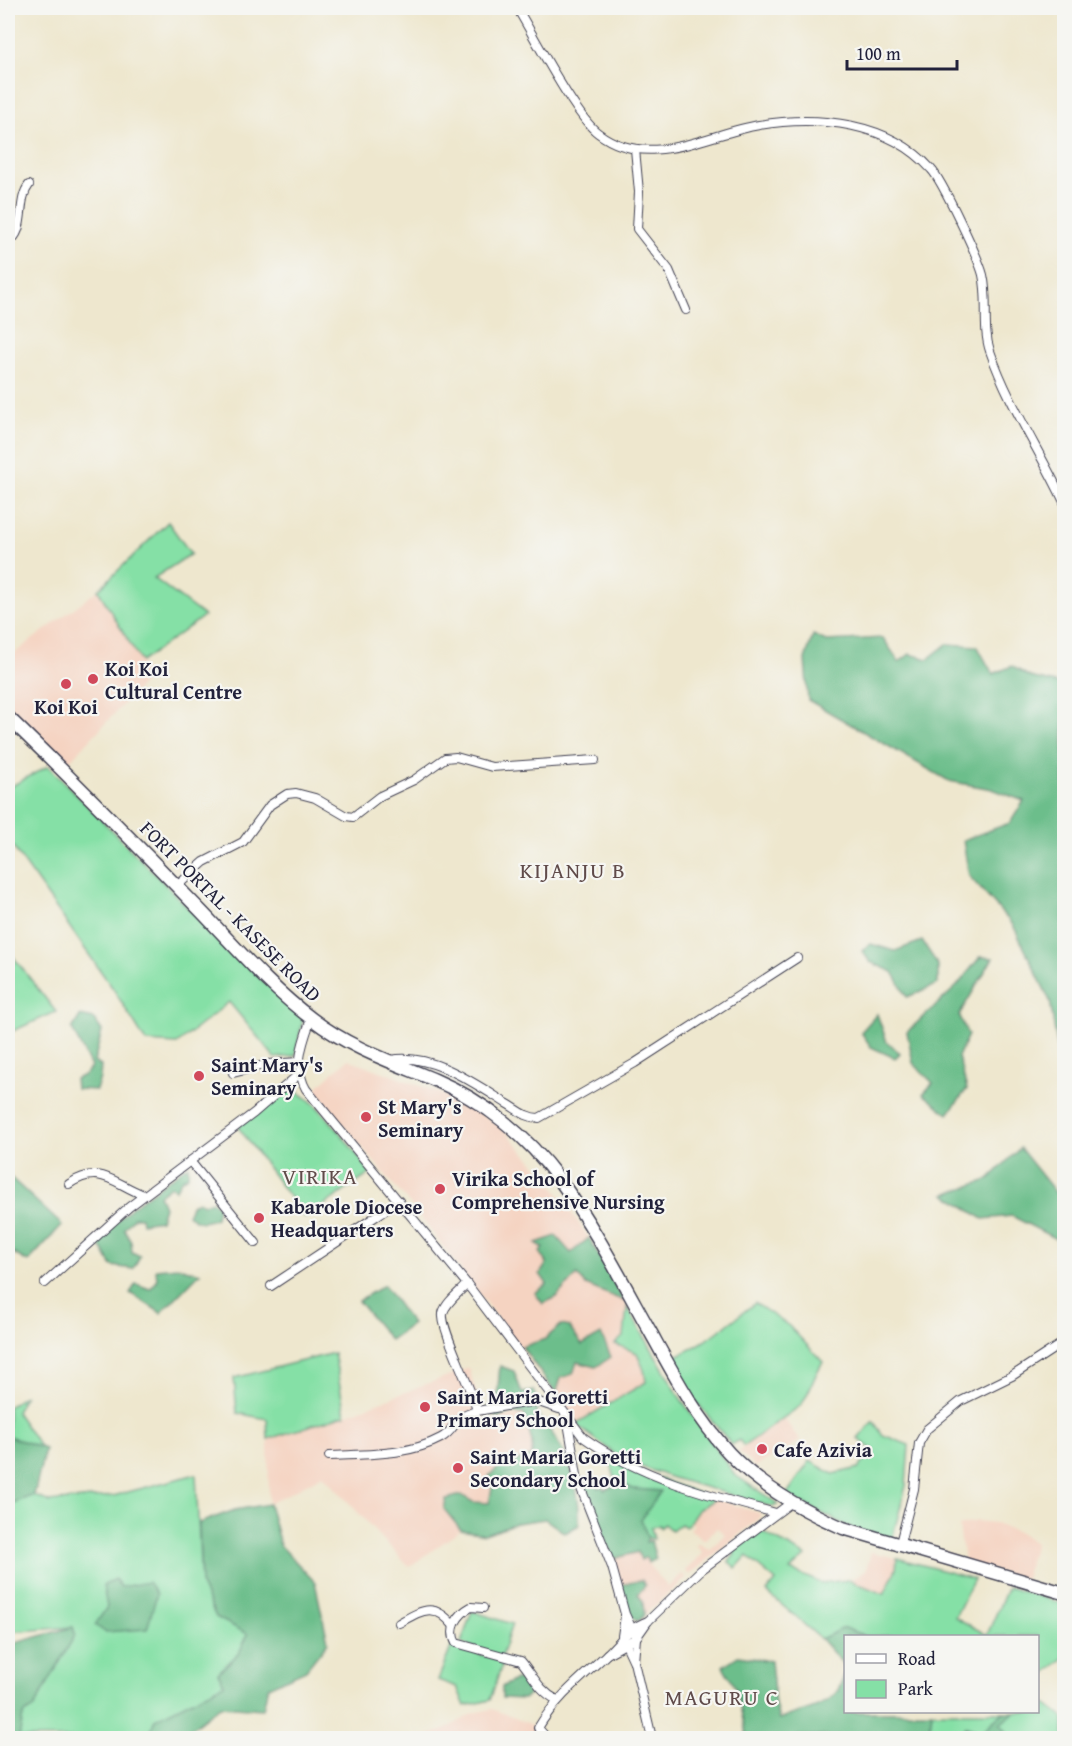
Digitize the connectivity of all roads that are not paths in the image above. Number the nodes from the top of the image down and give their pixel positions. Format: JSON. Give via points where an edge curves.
{"nodes":[{"id":1,"x":517,"y":8,"type":"edge"},
{"id":2,"x":1061,"y":8,"type":"edge"},
{"id":3,"x":1065,"y":13,"type":"edge"},
{"id":4,"x":635,"y":149,"type":"junction"},
{"id":5,"x":29,"y":185,"type":"dead end"},
{"id":6,"x":8,"y":242,"type":"edge"},
{"id":7,"x":686,"y":310,"type":"dead end"},
{"id":8,"x":1065,"y":502,"type":"edge"},
{"id":9,"x":8,"y":717,"type":"edge"},
{"id":10,"x":595,"y":760,"type":"dead end"},
{"id":11,"x":177,"y":886,"type":"junction"},
{"id":12,"x":797,"y":958,"type":"dead end"},
{"id":13,"x":311,"y":1019,"type":"junction"},
{"id":14,"x":385,"y":1061,"type":"junction"},
{"id":15,"x":299,"y":1062,"type":"junction"},
{"id":16,"x":233,"y":1073,"type":"dead end"},
{"id":17,"x":299,"y":1074,"type":"junction"},
{"id":18,"x":190,"y":1161,"type":"junction"},
{"id":19,"x":69,"y":1184,"type":"dead end"},
{"id":20,"x":144,"y":1195,"type":"junction"},
{"id":21,"x":399,"y":1201,"type":"junction"},
{"id":22,"x":256,"y":1243,"type":"dead end"},
{"id":23,"x":45,"y":1283,"type":"dead end"},
{"id":24,"x":467,"y":1284,"type":"junction"},
{"id":25,"x":271,"y":1286,"type":"dead end"},
{"id":26,"x":1065,"y":1342,"type":"edge"},
{"id":27,"x":543,"y":1388,"type":"junction"},
{"id":28,"x":536,"y":1401,"type":"junction"},
{"id":29,"x":560,"y":1410,"type":"junction"},
{"id":30,"x":477,"y":1411,"type":"junction"},
{"id":31,"x":567,"y":1417,"type":"junction"},
{"id":32,"x":329,"y":1455,"type":"dead end"},
{"id":33,"x":792,"y":1502,"type":"junction"},
{"id":34,"x":776,"y":1513,"type":"junction"},
{"id":35,"x":899,"y":1547,"type":"junction"},
{"id":36,"x":1065,"y":1593,"type":"edge"},
{"id":37,"x":483,"y":1608,"type":"dead end"},
{"id":38,"x":625,"y":1614,"type":"junction"},
{"id":39,"x":648,"y":1621,"type":"junction"},
{"id":40,"x":399,"y":1623,"type":"dead end"},
{"id":41,"x":454,"y":1626,"type":"junction"},
{"id":42,"x":632,"y":1628,"type":"junction"},
{"id":43,"x":622,"y":1636,"type":"junction"},
{"id":44,"x":636,"y":1638,"type":"junction"},
{"id":45,"x":626,"y":1646,"type":"junction"},
{"id":46,"x":607,"y":1654,"type":"junction"},
{"id":47,"x":634,"y":1662,"type":"junction"},
{"id":48,"x":557,"y":1700,"type":"junction"},
{"id":49,"x":547,"y":1738,"type":"edge"},
{"id":50,"x":652,"y":1738,"type":"edge"}],
"edges":[{"from":1,"to":4,"type":"street","via":[[595,131]]},
{"from":2,"to":3,"type":"street"},
{"from":4,"to":7,"type":"street","via":[[637,229],[669,270]]},
{"from":4,"to":8,"type":"street","via":[[674,148],[758,125],[803,121],[828,122],[897,140],[932,170],[976,257],[982,274],[990,350],[1011,402]]},
{"from":5,"to":6,"type":"street","via":[[21,199],[18,231]]},
{"from":9,"to":11,"type":"highway","name":"FORT PORTAL - KASESE ROAD"},
{"from":10,"to":11,"type":"street","via":[[492,766],[445,758],[414,780],[380,796],[353,817],[306,795],[287,794],[270,805],[243,842],[204,862]]},
{"from":11,"to":13,"type":"highway","name":"FORT PORTAL - KASESE ROAD","via":[[277,990]]},
{"from":12,"to":14,"type":"street","via":[[635,1063],[539,1118],[521,1113],[465,1079],[415,1058]]},
{"from":13,"to":14,"type":"highway","name":"FORT PORTAL - KASESE ROAD"},
{"from":13,"to":15,"type":"street"},
{"from":14,"to":33,"type":"highway","name":"FORT PORTAL - KASESE ROAD","via":[[435,1080],[478,1103],[544,1160],[590,1224],[696,1412],[741,1464]]},
{"from":15,"to":16,"type":"street","via":[[261,1065]]},
{"from":15,"to":17,"type":"street"},
{"from":17,"to":18,"type":"street"},
{"from":17,"to":21,"type":"street","via":[[306,1089]]},
{"from":18,"to":20,"type":"street"},
{"from":18,"to":22,"type":"street"},
{"from":19,"to":20,"type":"street","via":[[84,1176],[103,1174]]},
{"from":20,"to":23,"type":"street"},
{"from":21,"to":24,"type":"street"},
{"from":21,"to":25,"type":"street"},
{"from":24,"to":27,"type":"street"},
{"from":24,"to":30,"type":"street","via":[[447,1306],[443,1322]]},
{"from":26,"to":35,"type":"street","via":[[1012,1376],[961,1401],[927,1429],[919,1443],[914,1489]]},
{"from":27,"to":28,"type":"street"},
{"from":27,"to":29,"type":"street"},
{"from":28,"to":29,"type":"street"},
{"from":28,"to":30,"type":"street"},
{"from":29,"to":31,"type":"street"},
{"from":30,"to":32,"type":"street","via":[[461,1416],[442,1437],[428,1443],[375,1454]]},
{"from":31,"to":34,"type":"street","via":[[583,1437],[607,1455],[646,1473]]},
{"from":31,"to":38,"type":"street","via":[[578,1481],[612,1567]]},
{"from":33,"to":34,"type":"street"},
{"from":33,"to":35,"type":"highway","name":"FORT PORTAL - KASESE ROAD","via":[[843,1528]]},
{"from":34,"to":39,"type":"street","via":[[707,1565]]},
{"from":35,"to":36,"type":"highway","name":"FORT PORTAL - KASESE ROAD"},
{"from":37,"to":41,"type":"street","via":[[464,1610]]},
{"from":38,"to":42,"type":"street"},
{"from":38,"to":43,"type":"street"},
{"from":39,"to":42,"type":"street"},
{"from":39,"to":44,"type":"street"},
{"from":40,"to":41,"type":"street","via":[[428,1610],[444,1615]]},
{"from":41,"to":48,"type":"street","via":[[456,1643],[521,1661],[533,1680]]},
{"from":42,"to":43,"type":"street"},
{"from":42,"to":44,"type":"street"},
{"from":43,"to":45,"type":"street"},
{"from":43,"to":46,"type":"street"},
{"from":44,"to":45,"type":"street"},
{"from":44,"to":47,"type":"street"},
{"from":45,"to":46,"type":"street"},
{"from":45,"to":47,"type":"street"},
{"from":46,"to":48,"type":"street"},
{"from":47,"to":50,"type":"street"},
{"from":48,"to":49,"type":"street","via":[[538,1728]]}]}
